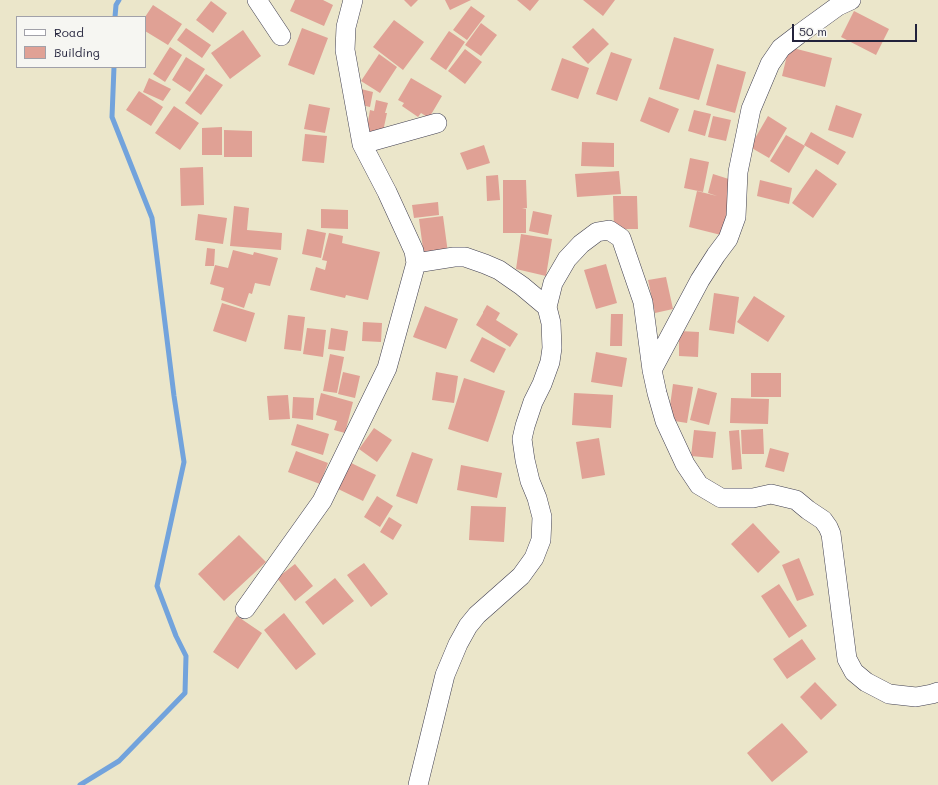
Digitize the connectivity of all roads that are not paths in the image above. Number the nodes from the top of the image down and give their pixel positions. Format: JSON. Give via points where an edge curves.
{"nodes":[{"id":1,"x":257,"y":0,"type":"edge"},
{"id":2,"x":353,"y":0,"type":"edge"},
{"id":3,"x":852,"y":0,"type":"edge"},
{"id":4,"x":281,"y":36,"type":"dead end"},
{"id":5,"x":437,"y":123,"type":"dead end"},
{"id":6,"x":362,"y":144,"type":"junction"},
{"id":7,"x":416,"y":263,"type":"junction"},
{"id":8,"x":547,"y":307,"type":"junction"},
{"id":9,"x":652,"y":370,"type":"junction"},
{"id":10,"x":245,"y":609,"type":"dead end"},
{"id":11,"x":938,"y":692,"type":"edge"},
{"id":12,"x":418,"y":785,"type":"edge"}],
"edges":[{"from":1,"to":4,"type":"street"},
{"from":2,"to":6,"type":"street","via":[[346,27],[345,50]]},
{"from":3,"to":9,"type":"street","via":[[838,6],[781,48],[770,64],[751,109],[738,172],[736,217],[728,238],[700,280]]},
{"from":5,"to":6,"type":"street"},
{"from":6,"to":7,"type":"street","via":[[414,251]]},
{"from":7,"to":8,"type":"street","via":[[465,257],[500,270]]},
{"from":7,"to":10,"type":"street","via":[[387,368],[322,501]]},
{"from":8,"to":9,"type":"street","via":[[553,282],[566,259],[597,232],[609,230],[621,238],[643,302]]},
{"from":8,"to":12,"type":"street","via":[[552,335],[550,362],[533,402],[522,439],[530,481],[542,517],[541,540],[534,558],[521,576],[477,615],[458,644],[445,675]]},
{"from":9,"to":11,"type":"street","via":[[665,421],[685,464],[699,485],[721,498],[753,498],[771,494],[796,500],[828,527],[847,659],[854,672],[866,682],[889,694],[916,697]]}]}
